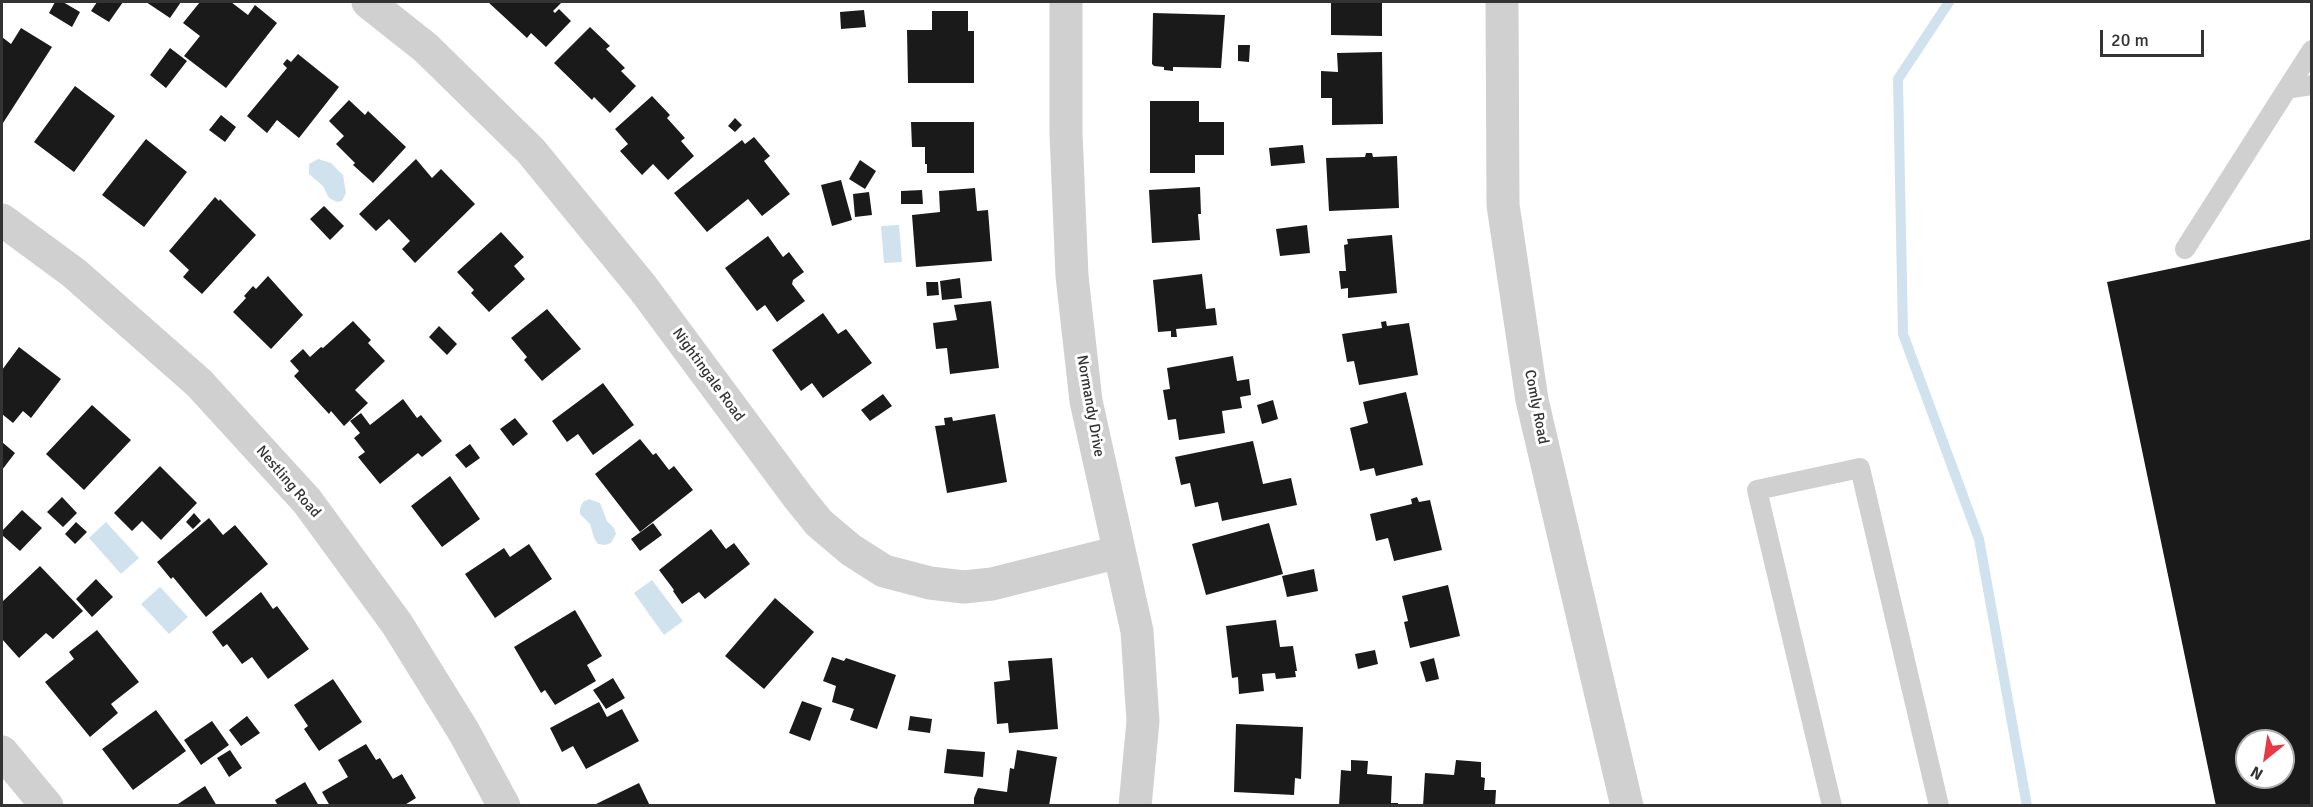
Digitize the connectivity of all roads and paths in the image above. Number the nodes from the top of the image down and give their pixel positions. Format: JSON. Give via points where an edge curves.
{"nodes":[{"id":1,"x":368,"y":2,"type":"edge"},
{"id":2,"x":1066,"y":2,"type":"edge"},
{"id":3,"x":1502,"y":2,"type":"edge"},
{"id":4,"x":2312,"y":50,"type":"edge"},
{"id":5,"x":2312,"y":85,"type":"edge"},
{"id":6,"x":2287,"y":89,"type":"junction"},
{"id":7,"x":2,"y":220,"type":"edge"},
{"id":8,"x":2185,"y":249,"type":"dead end"},
{"id":9,"x":1119,"y":552,"type":"junction"},
{"id":10,"x":2,"y":752,"type":"edge"},
{"id":11,"x":47,"y":806,"type":"edge"},
{"id":12,"x":504,"y":806,"type":"edge"},
{"id":13,"x":1135,"y":806,"type":"edge"},
{"id":14,"x":1627,"y":806,"type":"edge"},
{"id":15,"x":1832,"y":806,"type":"edge"},
{"id":16,"x":1939,"y":806,"type":"edge"}],
"edges":[{"from":1,"to":9,"type":"street","name":"Nightingale Road","via":[[426,48],[531,151],[643,288],[798,497],[819,523],[851,550],[884,571],[963,587],[992,584]]},
{"from":2,"to":9,"type":"street","name":"Normandy Drive","via":[[1072,276],[1086,400]]},
{"from":3,"to":14,"type":"street","name":"Comly Road","via":[[1503,205],[1531,389]]},
{"from":4,"to":6,"type":"lane"},
{"from":5,"to":6,"type":"lane"},
{"from":6,"to":8,"type":"lane"},
{"from":7,"to":12,"type":"street","name":"Nestling Road","via":[[74,273],[199,383],[307,501],[398,624]]},
{"from":9,"to":13,"type":"street","name":"Normandy Drive","via":[[1137,630],[1143,721]]},
{"from":10,"to":11,"type":"street"},
{"from":15,"to":16,"type":"lane","via":[[1757,490],[1860,468]]}]}
